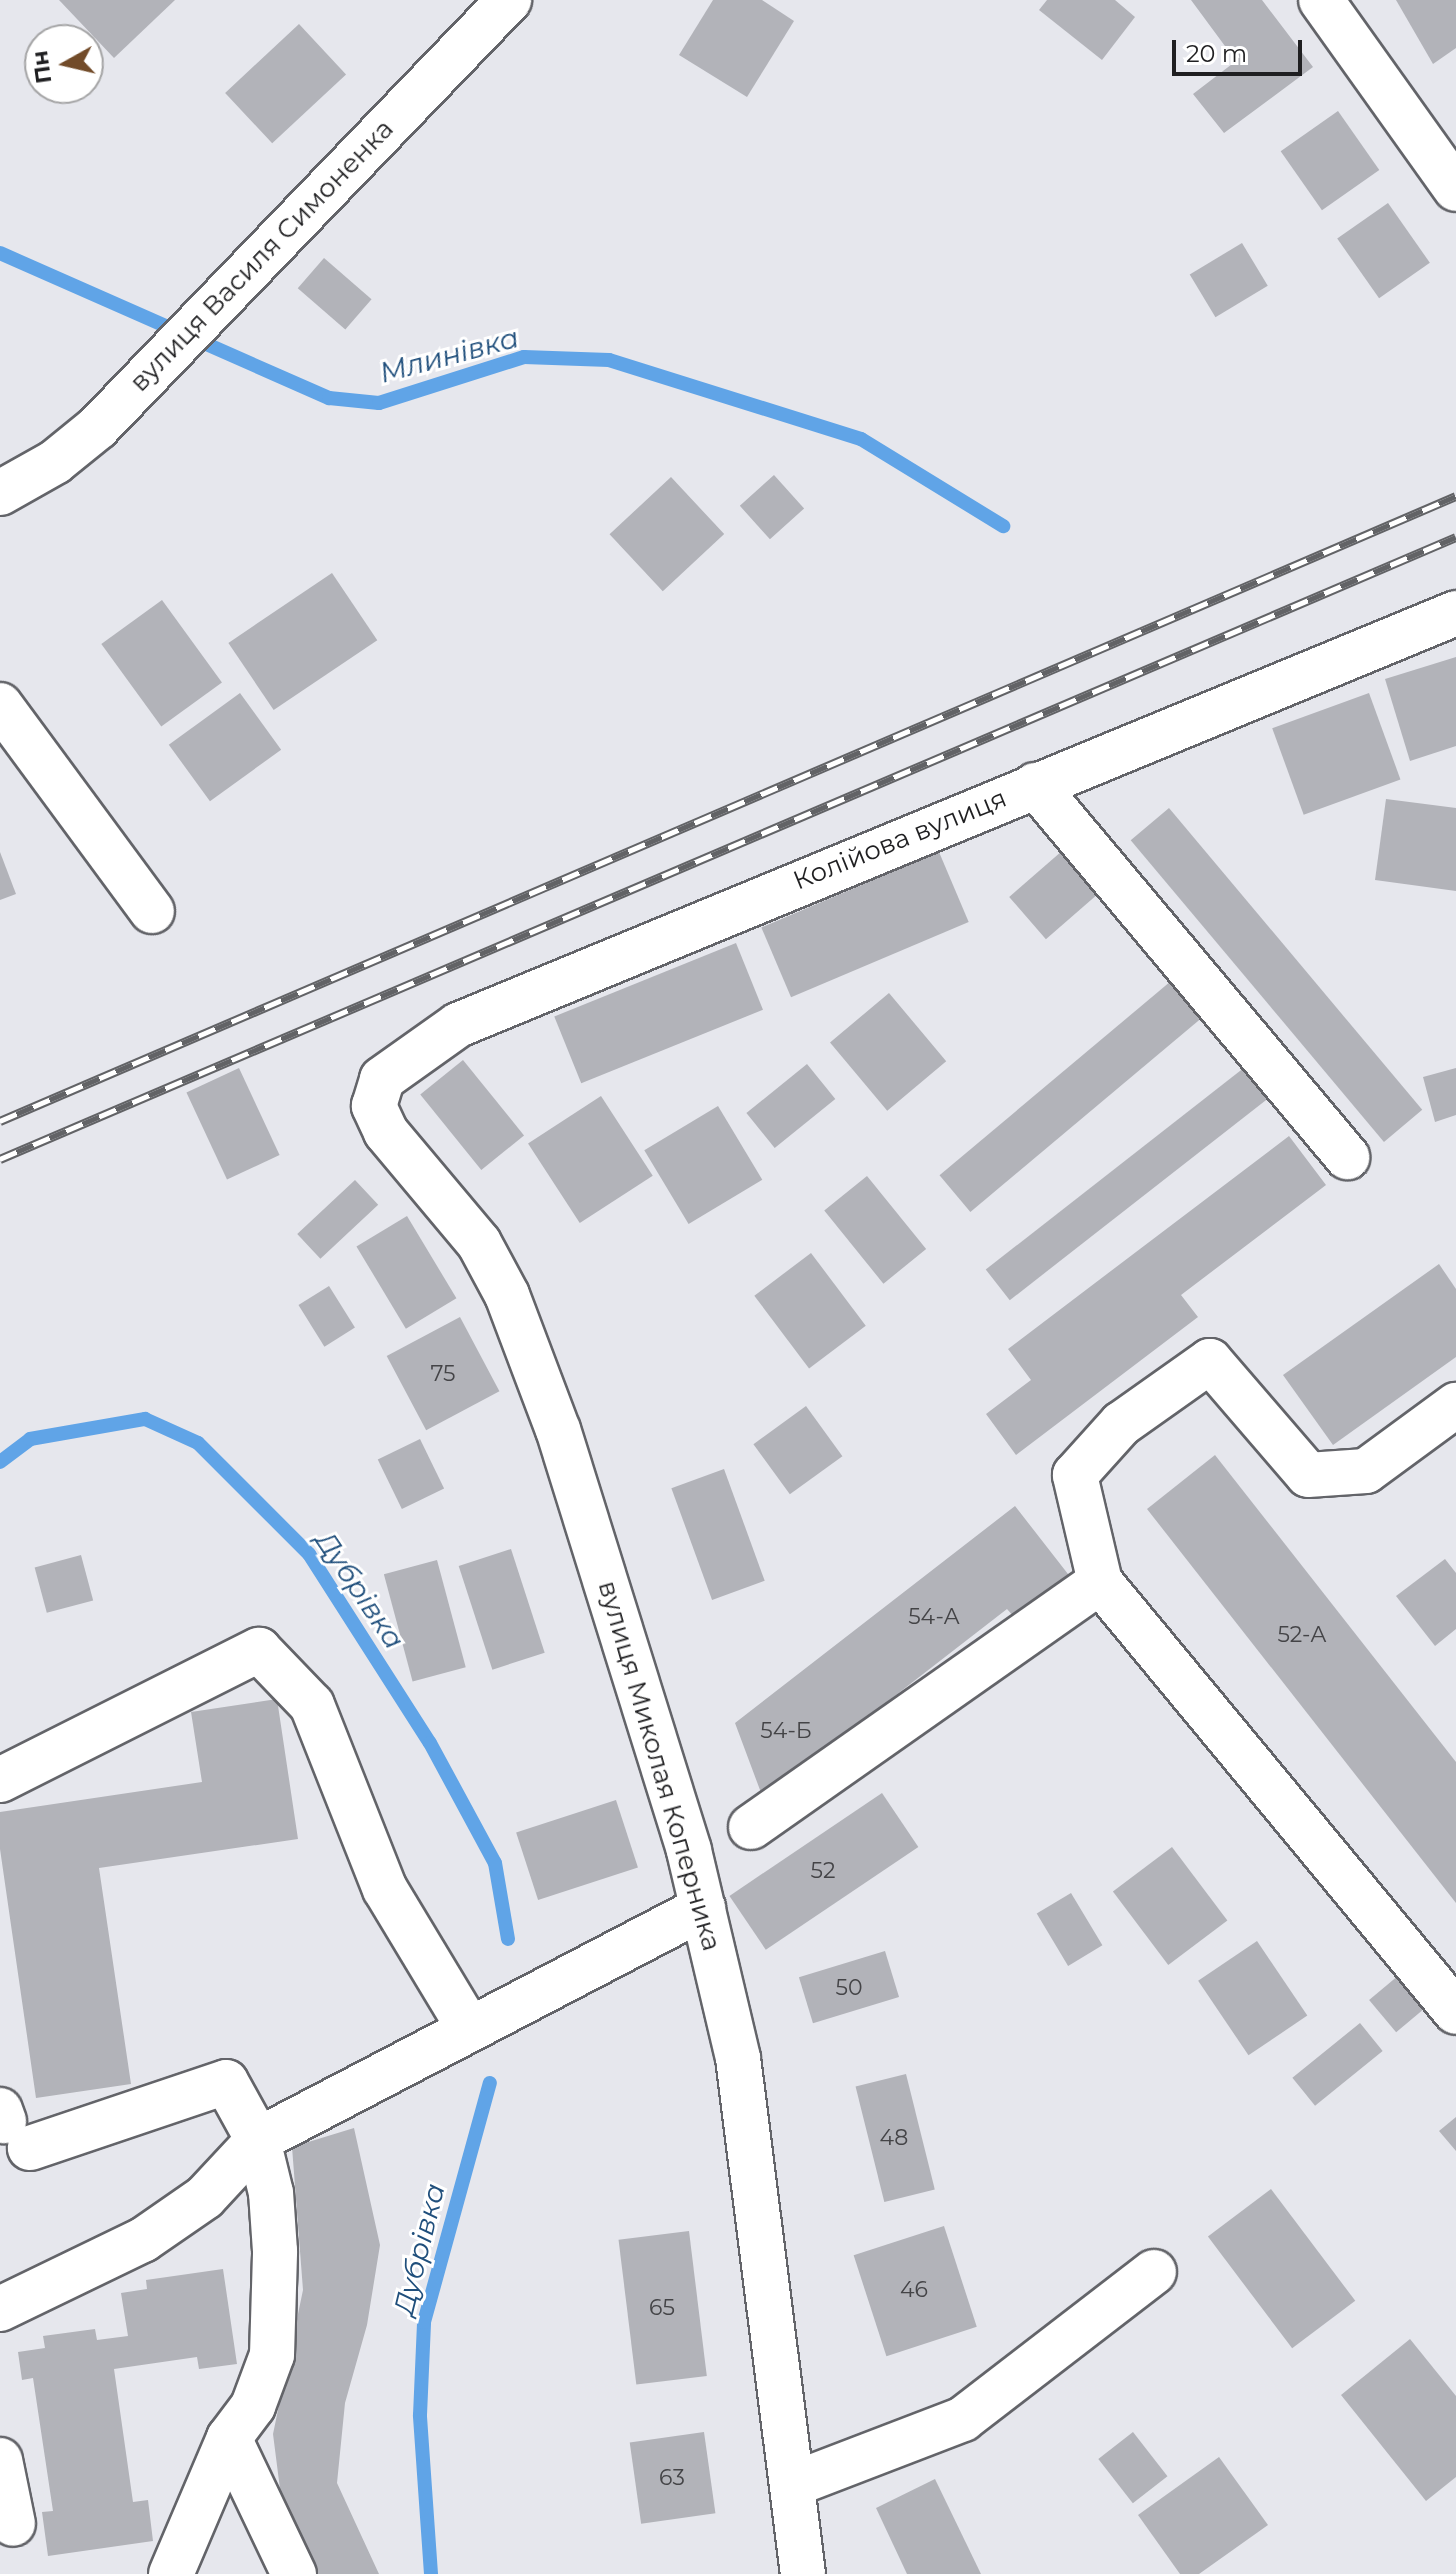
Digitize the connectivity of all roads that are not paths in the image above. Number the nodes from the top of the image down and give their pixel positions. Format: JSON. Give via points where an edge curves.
{"nodes":[{"id":1,"x":509,"y":0,"type":"edge"},
{"id":2,"x":1321,"y":0,"type":"edge"},
{"id":3,"x":1456,"y":189,"type":"edge"},
{"id":4,"x":0,"y":493,"type":"edge"},
{"id":5,"x":1456,"y":613,"type":"edge"},
{"id":6,"x":0,"y":705,"type":"edge"},
{"id":7,"x":1035,"y":785,"type":"junction"},
{"id":8,"x":152,"y":911,"type":"dead end"},
{"id":9,"x":374,"y":1106,"type":"joint"},
{"id":10,"x":1347,"y":1157,"type":"dead end"},
{"id":11,"x":1456,"y":1405,"type":"edge"},
{"id":12,"x":1100,"y":1582,"type":"junction"},
{"id":13,"x":0,"y":1780,"type":"edge"},
{"id":14,"x":751,"y":1827,"type":"dead end"},
{"id":15,"x":703,"y":1908,"type":"junction"},
{"id":16,"x":1456,"y":2012,"type":"edge"},
{"id":17,"x":469,"y":2028,"type":"junction"},
{"id":18,"x":11,"y":2126,"type":"edge"},
{"id":19,"x":258,"y":2140,"type":"junction"},
{"id":20,"x":1154,"y":2272,"type":"dead end"},
{"id":21,"x":0,"y":2309,"type":"edge"},
{"id":22,"x":229,"y":2438,"type":"junction"},
{"id":23,"x":0,"y":2460,"type":"edge"},
{"id":24,"x":794,"y":2484,"type":"junction"},
{"id":25,"x":13,"y":2524,"type":"dead end"},
{"id":26,"x":171,"y":2574,"type":"edge"},
{"id":27,"x":294,"y":2574,"type":"edge"},
{"id":28,"x":803,"y":2574,"type":"edge"}],
"edges":[{"from":1,"to":4,"type":"street","name":"вулиця Василя Симоненка","via":[[87,436]]},
{"from":2,"to":3,"type":"street"},
{"from":5,"to":7,"type":"street","name":"Колійова вулиця"},
{"from":6,"to":8,"type":"street"},
{"from":7,"to":9,"type":"street","name":"Колійова вулиця","via":[[458,1025],[382,1079]]},
{"from":7,"to":10,"type":"street"},
{"from":9,"to":15,"type":"street","name":"вулиця Миколая Коперника","via":[[386,1132],[479,1243],[507,1295],[558,1430]]},
{"from":11,"to":12,"type":"street","via":[[1366,1471],[1308,1475],[1210,1361],[1121,1424],[1075,1475]]},
{"from":12,"to":14,"type":"street"},
{"from":12,"to":16,"type":"street"},
{"from":13,"to":17,"type":"street","via":[[259,1650],[312,1705],[385,1889]]},
{"from":15,"to":17,"type":"street"},
{"from":15,"to":24,"type":"street","name":"вулиця Миколая Коперника","via":[[738,2058]]},
{"from":17,"to":19,"type":"street"},
{"from":18,"to":19,"type":"street","via":[[226,2082]]},
{"from":19,"to":21,"type":"street","via":[[205,2197],[143,2240]]},
{"from":19,"to":22,"type":"street","via":[[274,2236],[272,2355],[253,2406]]},
{"from":20,"to":24,"type":"street","via":[[963,2419]]},
{"from":22,"to":26,"type":"street"},
{"from":22,"to":27,"type":"street"},
{"from":23,"to":25,"type":"street"},
{"from":24,"to":28,"type":"street","name":"вулиця Миколая Коперника"}]}
